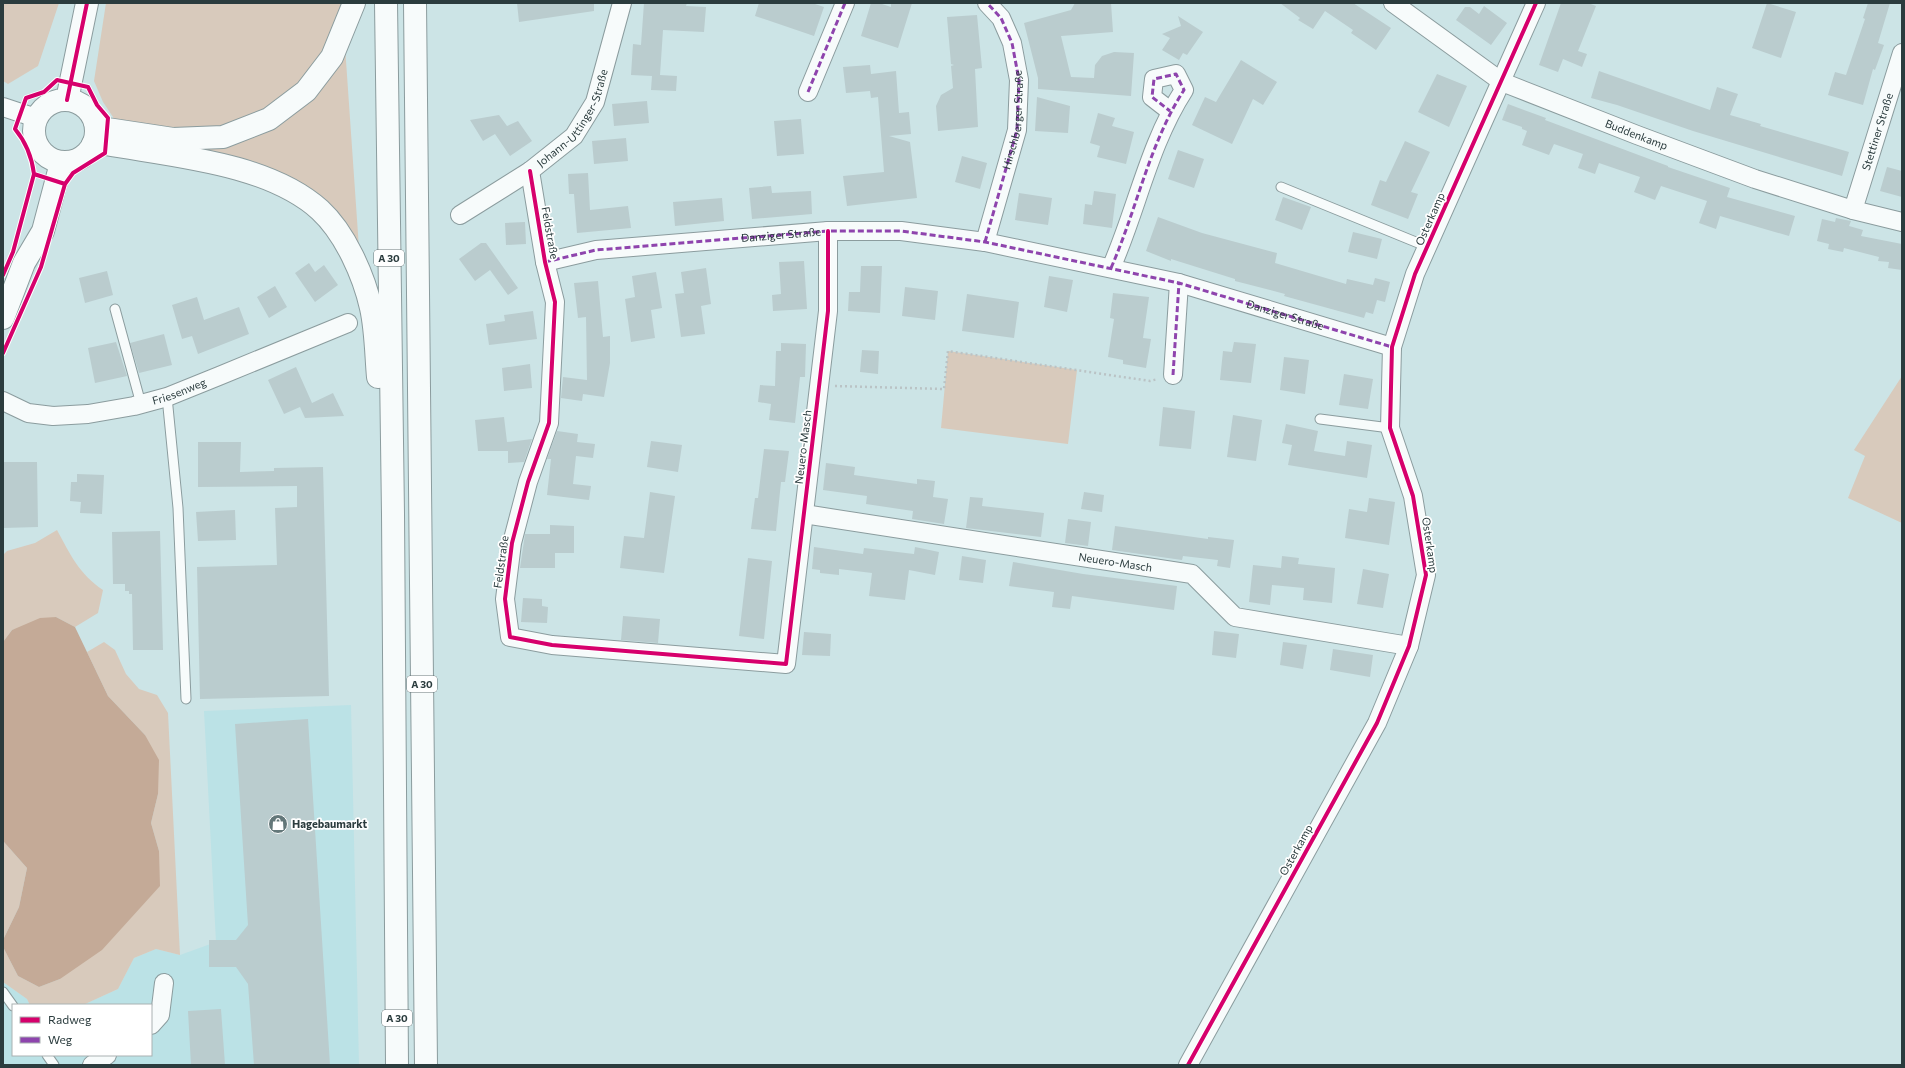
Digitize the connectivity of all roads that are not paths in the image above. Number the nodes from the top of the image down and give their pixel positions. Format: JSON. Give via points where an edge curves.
{"nodes":[{"id":1,"x":87,"y":3,"type":"edge"},
{"id":2,"x":354,"y":3,"type":"edge"},
{"id":3,"x":386,"y":3,"type":"edge"},
{"id":4,"x":415,"y":3,"type":"edge"},
{"id":5,"x":622,"y":3,"type":"edge"},
{"id":6,"x":845,"y":3,"type":"edge"},
{"id":7,"x":987,"y":3,"type":"edge"},
{"id":8,"x":1393,"y":3,"type":"edge"},
{"id":9,"x":1536,"y":3,"type":"edge"},
{"id":10,"x":1902,"y":53,"type":"edge"},
{"id":11,"x":1502,"y":82,"type":"junction"},
{"id":12,"x":808,"y":92,"type":"dead end"},
{"id":13,"x":67,"y":100,"type":"junction"},
{"id":14,"x":3,"y":108,"type":"edge"},
{"id":15,"x":1170,"y":111,"type":"dead end"},
{"id":16,"x":36,"y":118,"type":"junction"},
{"id":17,"x":95,"y":122,"type":"junction"},
{"id":18,"x":94,"y":144,"type":"junction"},
{"id":19,"x":54,"y":160,"type":"junction"},
{"id":20,"x":530,"y":171,"type":"junction"},
{"id":21,"x":1281,"y":187,"type":"dead end"},
{"id":22,"x":1853,"y":210,"type":"junction"},
{"id":23,"x":460,"y":215,"type":"dead end"},
{"id":24,"x":1902,"y":222,"type":"edge"},
{"id":25,"x":828,"y":231,"type":"junction"},
{"id":26,"x":985,"y":242,"type":"junction"},
{"id":27,"x":1428,"y":247,"type":"junction"},
{"id":28,"x":545,"y":262,"type":"junction"},
{"id":29,"x":1111,"y":268,"type":"junction"},
{"id":30,"x":1179,"y":283,"type":"junction"},
{"id":31,"x":115,"y":309,"type":"dead end"},
{"id":32,"x":3,"y":318,"type":"edge"},
{"id":33,"x":348,"y":323,"type":"dead end"},
{"id":34,"x":1392,"y":347,"type":"junction"},
{"id":35,"x":1173,"y":375,"type":"road end"},
{"id":36,"x":167,"y":397,"type":"junction"},
{"id":37,"x":3,"y":401,"type":"edge"},
{"id":38,"x":141,"y":404,"type":"junction"},
{"id":39,"x":1320,"y":419,"type":"dead end"},
{"id":40,"x":1390,"y":428,"type":"junction"},
{"id":41,"x":393,"y":514,"type":"junction"},
{"id":42,"x":804,"y":514,"type":"junction"},
{"id":43,"x":1409,"y":646,"type":"junction"},
{"id":44,"x":786,"y":664,"type":"joint"},
{"id":45,"x":186,"y":699,"type":"dead end"},
{"id":46,"x":164,"y":983,"type":"dead end"},
{"id":47,"x":3,"y":992,"type":"edge"},
{"id":48,"x":12,"y":1005,"type":"edge"},
{"id":49,"x":152,"y":1024,"type":"edge"},
{"id":50,"x":48,"y":1056,"type":"edge"},
{"id":51,"x":106,"y":1056,"type":"edge"},
{"id":52,"x":54,"y":1065,"type":"edge"},
{"id":53,"x":92,"y":1065,"type":"edge"},
{"id":54,"x":397,"y":1065,"type":"edge"},
{"id":55,"x":426,"y":1065,"type":"edge"},
{"id":56,"x":1188,"y":1065,"type":"edge"}],
"edges":[{"from":1,"to":13,"type":"main road"},
{"from":2,"to":17,"type":"main road","via":[[332,57],[306,91],[269,119],[223,137],[173,139],[107,128]]},
{"from":3,"to":41,"type":"main road","number":"A 30"},
{"from":4,"to":55,"type":"main road","number":"A 30"},
{"from":5,"to":20,"type":"street","name":"Johann-Uttinger-Straße","via":[[595,102],[574,136]]},
{"from":6,"to":12,"type":"street"},
{"from":7,"to":26,"type":"street","name":"Hirschberger Straße","via":[[1001,18],[1012,43],[1020,80],[1017,130]]},
{"from":8,"to":11,"type":"street","name":"Buddenkamp"},
{"from":9,"to":11,"type":"street","name":"Osterkamp"},
{"from":10,"to":22,"type":"street","name":"Stettiner Straße"},
{"from":11,"to":22,"type":"street","name":"Buddenkamp","via":[[1755,179]]},
{"from":11,"to":27,"type":"street","name":"Osterkamp"},
{"from":13,"to":16,"type":"main road","via":[[49,104]]},
{"from":13,"to":17,"type":"main road","via":[[84,107]]},
{"from":14,"to":16,"type":"street"},
{"from":15,"to":29,"type":"street"},
{"from":16,"to":19,"type":"main road","via":[[33,128],[34,140],[39,150]]},
{"from":17,"to":18,"type":"main road"},
{"from":18,"to":19,"type":"main road","via":[[81,158],[71,162]]},
{"from":18,"to":41,"type":"main road","via":[[222,164],[265,178],[320,210],[338,232],[358,267],[371,309]]},
{"from":19,"to":32,"type":"main road","via":[[28,226],[24,263]]},
{"from":20,"to":23,"type":"street","name":"Johann-Uttinger-Straße"},
{"from":20,"to":28,"type":"street","name":"Feldstraße"},
{"from":21,"to":27,"type":"lane","name":"Osterkamp"},
{"from":22,"to":24,"type":"street","name":"Buddenkamp"},
{"from":25,"to":26,"type":"street","name":"Danziger Straße","via":[[901,231]]},
{"from":25,"to":28,"type":"street","name":"Danziger Straße","via":[[596,250]]},
{"from":25,"to":42,"type":"street","name":"Neuero-Masch","via":[[828,311]]},
{"from":26,"to":29,"type":"street","name":"Danziger Straße"},
{"from":27,"to":34,"type":"street","name":"Osterkamp","via":[[1415,274]]},
{"from":28,"to":44,"type":"street","name":"Feldstraße","via":[[555,302],[549,423],[528,482],[512,543],[505,599],[510,637],[552,644]]},
{"from":29,"to":30,"type":"street","name":"Danziger Straße"},
{"from":30,"to":34,"type":"street","name":"Danziger Straße"},
{"from":30,"to":35,"type":"street"},
{"from":31,"to":38,"type":"lane"},
{"from":33,"to":36,"type":"street","name":"Friesenweg"},
{"from":34,"to":40,"type":"street","name":"Osterkamp"},
{"from":36,"to":38,"type":"street","name":"Friesenweg"},
{"from":36,"to":45,"type":"lane","via":[[178,508]]},
{"from":37,"to":38,"type":"street","name":"Friesenweg","via":[[28,413],[53,416],[88,414]]},
{"from":39,"to":40,"type":"lane"},
{"from":40,"to":43,"type":"street","name":"Osterkamp","via":[[1413,496],[1426,576]]},
{"from":41,"to":54,"type":"main road","number":"A 30"},
{"from":42,"to":43,"type":"street","name":"Neuero-Masch","via":[[1192,574],[1235,618]]},
{"from":42,"to":44,"type":"street","name":"Neuero-Masch"},
{"from":43,"to":56,"type":"street","name":"Osterkamp","via":[[1377,722]]},
{"from":46,"to":49,"type":"street","via":[[160,1015]]},
{"from":47,"to":48,"type":"lane"},
{"from":50,"to":52,"type":"lane"},
{"from":51,"to":53,"type":"street"}]}
